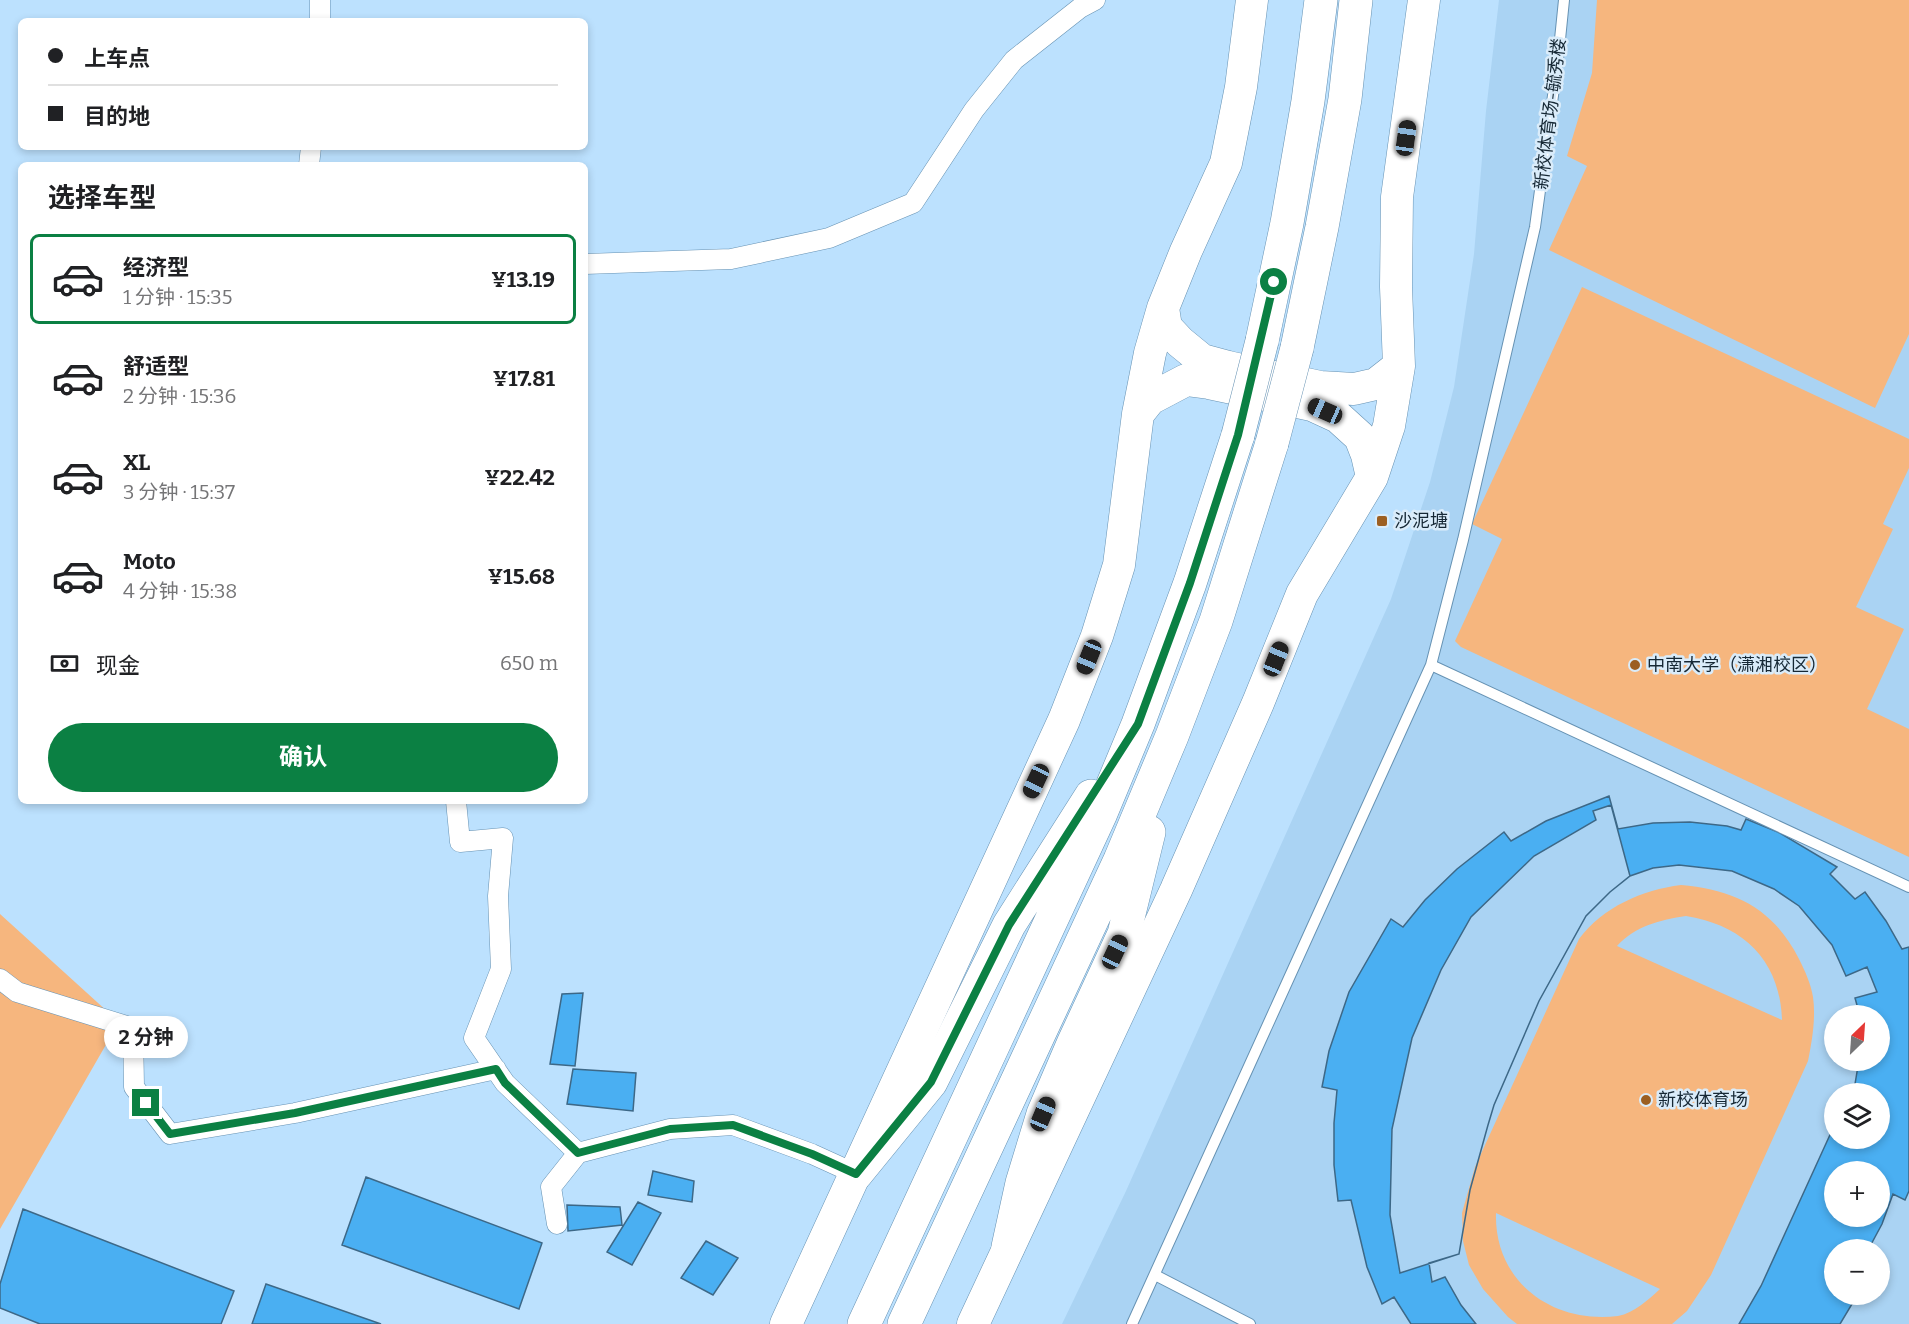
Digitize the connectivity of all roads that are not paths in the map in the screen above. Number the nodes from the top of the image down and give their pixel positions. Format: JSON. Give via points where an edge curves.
{"nodes":[{"id":1,"x":320,"y":0,"type":"edge"},
{"id":2,"x":1095,"y":0,"type":"edge"},
{"id":3,"x":1252,"y":0,"type":"edge"},
{"id":4,"x":1321,"y":0,"type":"edge"},
{"id":5,"x":1356,"y":0,"type":"edge"},
{"id":6,"x":1424,"y":0,"type":"edge"},
{"id":7,"x":1564,"y":0,"type":"edge"},
{"id":8,"x":320,"y":18,"type":"edge"},
{"id":9,"x":588,"y":264,"type":"edge"},
{"id":10,"x":1163,"y":308,"type":"junction"},
{"id":11,"x":1399,"y":366,"type":"junction"},
{"id":12,"x":1138,"y":414,"type":"junction"},
{"id":13,"x":1372,"y":477,"type":"junction"},
{"id":14,"x":1431,"y":665,"type":"junction"},
{"id":15,"x":1138,"y":724,"type":"junction"},
{"id":16,"x":1172,"y":736,"type":"junction"},
{"id":17,"x":456,"y":804,"type":"edge"},
{"id":18,"x":1909,"y":887,"type":"edge"},
{"id":19,"x":0,"y":979,"type":"edge"},
{"id":20,"x":496,"y":1069,"type":"junction"},
{"id":21,"x":578,"y":1153,"type":"junction"},
{"id":22,"x":856,"y":1174,"type":"junction"},
{"id":23,"x":557,"y":1224,"type":"dead end"},
{"id":24,"x":1008,"y":1247,"type":"junction"},
{"id":25,"x":1155,"y":1275,"type":"junction"},
{"id":26,"x":977,"y":1319,"type":"edge"},
{"id":27,"x":786,"y":1324,"type":"edge"},
{"id":28,"x":864,"y":1324,"type":"edge"},
{"id":29,"x":904,"y":1324,"type":"edge"},
{"id":30,"x":1132,"y":1324,"type":"edge"},
{"id":31,"x":1250,"y":1324,"type":"edge"}],
"edges":[{"from":1,"to":8,"type":"street"},
{"from":2,"to":9,"type":"street","via":[[1014,60],[974,110],[913,203],[829,238],[731,259]]},
{"from":3,"to":10,"type":"main road","via":[[1227,163]]},
{"from":4,"to":15,"type":"highway","bridge":true,"via":[[1291,201],[1262,341],[1238,435],[1190,583]]},
{"from":5,"to":16,"type":"highway","bridge":true,"via":[[1345,99],[1297,348],[1272,443],[1216,621]]},
{"from":6,"to":11,"type":"main road","via":[[1397,197]]},
{"from":7,"to":14,"type":"lane","name":"新校体育场-毓秀楼","via":[[1535,227]]},
{"from":10,"to":11,"type":"main road","via":[[1166,327],[1180,342],[1203,360],[1228,368],[1320,387],[1354,389],[1376,384]]},
{"from":10,"to":12,"type":"main road"},
{"from":11,"to":13,"type":"main road","via":[[1389,426]]},
{"from":12,"to":13,"type":"main road","via":[[1150,399],[1186,380],[1312,405],[1338,417],[1360,437]]},
{"from":12,"to":22,"type":"main road","via":[[1119,565],[1097,636],[1064,720]]},
{"from":13,"to":24,"type":"main road","via":[[1302,594],[1176,890]]},
{"from":14,"to":18,"type":"lane"},
{"from":14,"to":25,"type":"lane","name":"新校体育场-毓秀楼"},
{"from":15,"to":22,"type":"highway","via":[[1009,925],[931,1082]]},
{"from":15,"to":28,"type":"highway","via":[[1083,853]]},
{"from":16,"to":24,"type":"highway","via":[[1124,934],[1043,1114]]},
{"from":16,"to":29,"type":"highway","via":[[1120,860]]},
{"from":17,"to":20,"type":"street","via":[[460,842],[503,838],[498,896],[501,969],[474,1038]]},
{"from":19,"to":20,"type":"street","via":[[17,992],[133,1028],[134,1087],[170,1134],[295,1113]]},
{"from":20,"to":21,"type":"street","via":[[505,1083]]},
{"from":21,"to":22,"type":"street","via":[[670,1129],[733,1125]]},
{"from":21,"to":23,"type":"street","via":[[551,1187]]},
{"from":22,"to":27,"type":"main road"},
{"from":24,"to":26,"type":"main road"},
{"from":25,"to":30,"type":"lane","name":"新校体育场-毓秀楼"},
{"from":25,"to":31,"type":"lane"}]}
